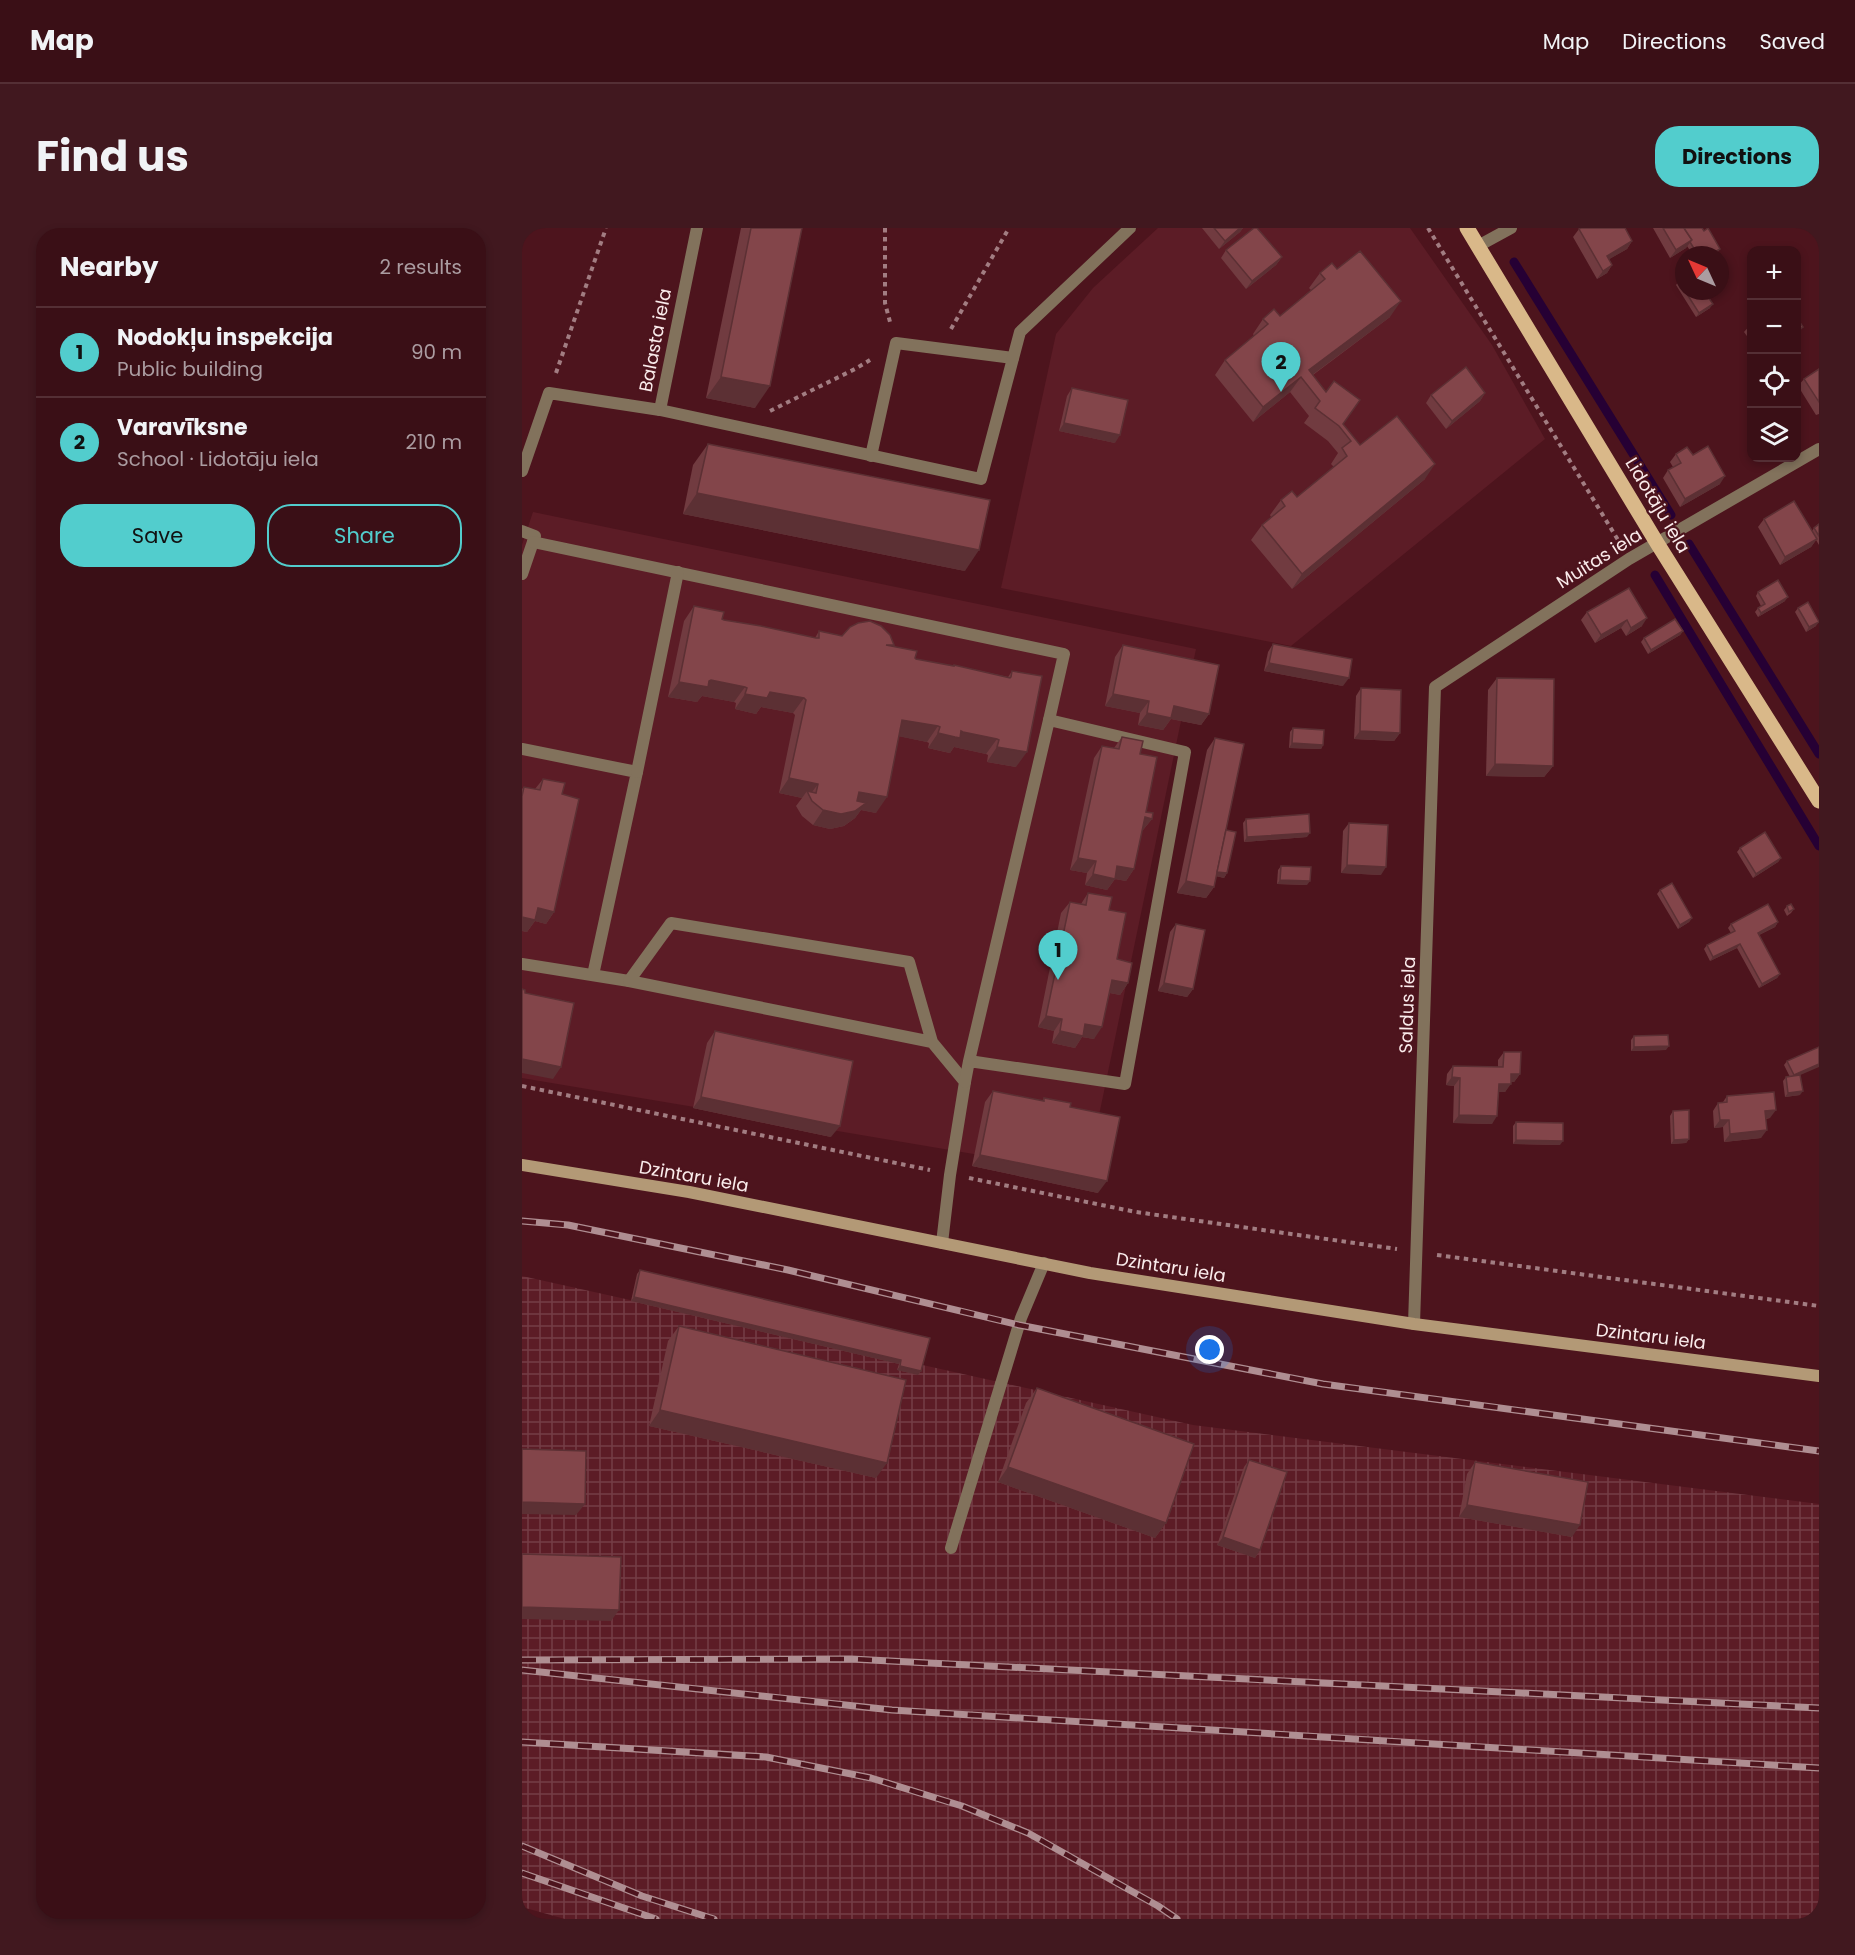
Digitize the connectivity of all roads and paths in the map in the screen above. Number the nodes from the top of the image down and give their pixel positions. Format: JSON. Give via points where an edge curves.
{"nodes":[{"id":1,"x":606,"y":228,"type":"edge"},
{"id":2,"x":697,"y":228,"type":"edge"},
{"id":3,"x":885,"y":228,"type":"edge"},
{"id":4,"x":1009,"y":228,"type":"edge"},
{"id":5,"x":1130,"y":228,"type":"edge"},
{"id":6,"x":1428,"y":228,"type":"edge"},
{"id":7,"x":1467,"y":228,"type":"edge"},
{"id":8,"x":1511,"y":228,"type":"edge"},
{"id":9,"x":1479,"y":246,"type":"junction"},
{"id":10,"x":896,"y":343,"type":"junction"},
{"id":11,"x":939,"y":349,"type":"junction"},
{"id":12,"x":1013,"y":358,"type":"junction"},
{"id":13,"x":549,"y":393,"type":"junction"},
{"id":14,"x":660,"y":410,"type":"junction"},
{"id":15,"x":739,"y":427,"type":"junction"},
{"id":16,"x":1819,"y":449,"type":"edge"},
{"id":17,"x":871,"y":456,"type":"junction"},
{"id":18,"x":522,"y":471,"type":"edge"},
{"id":19,"x":522,"y":531,"type":"edge"},
{"id":20,"x":533,"y":542,"type":"junction"},
{"id":21,"x":1658,"y":543,"type":"junction"},
{"id":22,"x":1629,"y":559,"type":"junction"},
{"id":23,"x":678,"y":572,"type":"junction"},
{"id":24,"x":522,"y":574,"type":"edge"},
{"id":25,"x":1434,"y":687,"type":"joint"},
{"id":26,"x":1049,"y":720,"type":"junction"},
{"id":27,"x":522,"y":749,"type":"edge"},
{"id":28,"x":637,"y":772,"type":"junction"},
{"id":29,"x":1819,"y":801,"type":"edge"},
{"id":30,"x":522,"y":964,"type":"edge"},
{"id":31,"x":593,"y":975,"type":"junction"},
{"id":32,"x":628,"y":981,"type":"junction"},
{"id":33,"x":932,"y":1042,"type":"junction"},
{"id":34,"x":969,"y":1060,"type":"junction"},
{"id":35,"x":965,"y":1082,"type":"junction"},
{"id":36,"x":522,"y":1086,"type":"edge"},
{"id":37,"x":522,"y":1165,"type":"edge"},
{"id":38,"x":950,"y":1174,"type":"junction"},
{"id":39,"x":942,"y":1243,"type":"junction"},
{"id":40,"x":1417,"y":1252,"type":"junction"},
{"id":41,"x":1044,"y":1263,"type":"junction"},
{"id":42,"x":1819,"y":1306,"type":"edge"},
{"id":43,"x":1414,"y":1324,"type":"junction"},
{"id":44,"x":1819,"y":1376,"type":"edge"},
{"id":45,"x":951,"y":1548,"type":"dead end"}],
"edges":[{"from":1,"to":13,"type":"path"},
{"from":2,"to":14,"type":"street","name":"Balasta iela"},
{"from":3,"to":10,"type":"path","via":[[885,303]]},
{"from":4,"to":11,"type":"path"},
{"from":5,"to":12,"type":"street","via":[[1020,332]]},
{"from":6,"to":22,"type":"path"},
{"from":7,"to":9,"type":"main road","name":"Lidotāju iela"},
{"from":8,"to":9,"type":"street"},
{"from":9,"to":21,"type":"main road","name":"Lidotāju iela"},
{"from":10,"to":11,"type":"street"},
{"from":10,"to":15,"type":"path","via":[[855,369]]},
{"from":10,"to":17,"type":"street"},
{"from":11,"to":12,"type":"street"},
{"from":12,"to":17,"type":"street","via":[[981,479]]},
{"from":13,"to":14,"type":"street","name":"Balasta iela"},
{"from":13,"to":18,"type":"street"},
{"from":14,"to":15,"type":"street"},
{"from":15,"to":17,"type":"street"},
{"from":16,"to":21,"type":"street","name":"Muitas iela"},
{"from":19,"to":20,"type":"street","via":[[536,536]]},
{"from":20,"to":23,"type":"street"},
{"from":20,"to":24,"type":"street"},
{"from":21,"to":22,"type":"street","name":"Muitas iela"},
{"from":21,"to":29,"type":"main road","name":"Lidotāju iela"},
{"from":22,"to":25,"type":"street","name":"Muitas iela"},
{"from":23,"to":26,"type":"street","via":[[1064,654]]},
{"from":23,"to":28,"type":"street"},
{"from":25,"to":40,"type":"street","name":"Saldus iela"},
{"from":26,"to":34,"type":"street"},
{"from":26,"to":34,"type":"street","via":[[1185,752],[1125,1084]]},
{"from":27,"to":28,"type":"street"},
{"from":28,"to":31,"type":"street"},
{"from":30,"to":31,"type":"street"},
{"from":31,"to":32,"type":"street"},
{"from":32,"to":33,"type":"street"},
{"from":32,"to":33,"type":"street","via":[[671,923],[909,962]]},
{"from":33,"to":35,"type":"street"},
{"from":34,"to":35,"type":"street"},
{"from":35,"to":38,"type":"street"},
{"from":36,"to":38,"type":"path"},
{"from":37,"to":39,"type":"street","name":"Dzintaru iela","via":[[690,1192]]},
{"from":38,"to":39,"type":"street"},
{"from":38,"to":40,"type":"path","via":[[1136,1212]]},
{"from":39,"to":41,"type":"street","name":"Dzintaru iela"},
{"from":40,"to":42,"type":"path"},
{"from":40,"to":43,"type":"street","name":"Saldus iela"},
{"from":41,"to":43,"type":"street","name":"Dzintaru iela"},
{"from":41,"to":45,"type":"street","via":[[1020,1318]]},
{"from":43,"to":44,"type":"street","name":"Dzintaru iela"}]}
